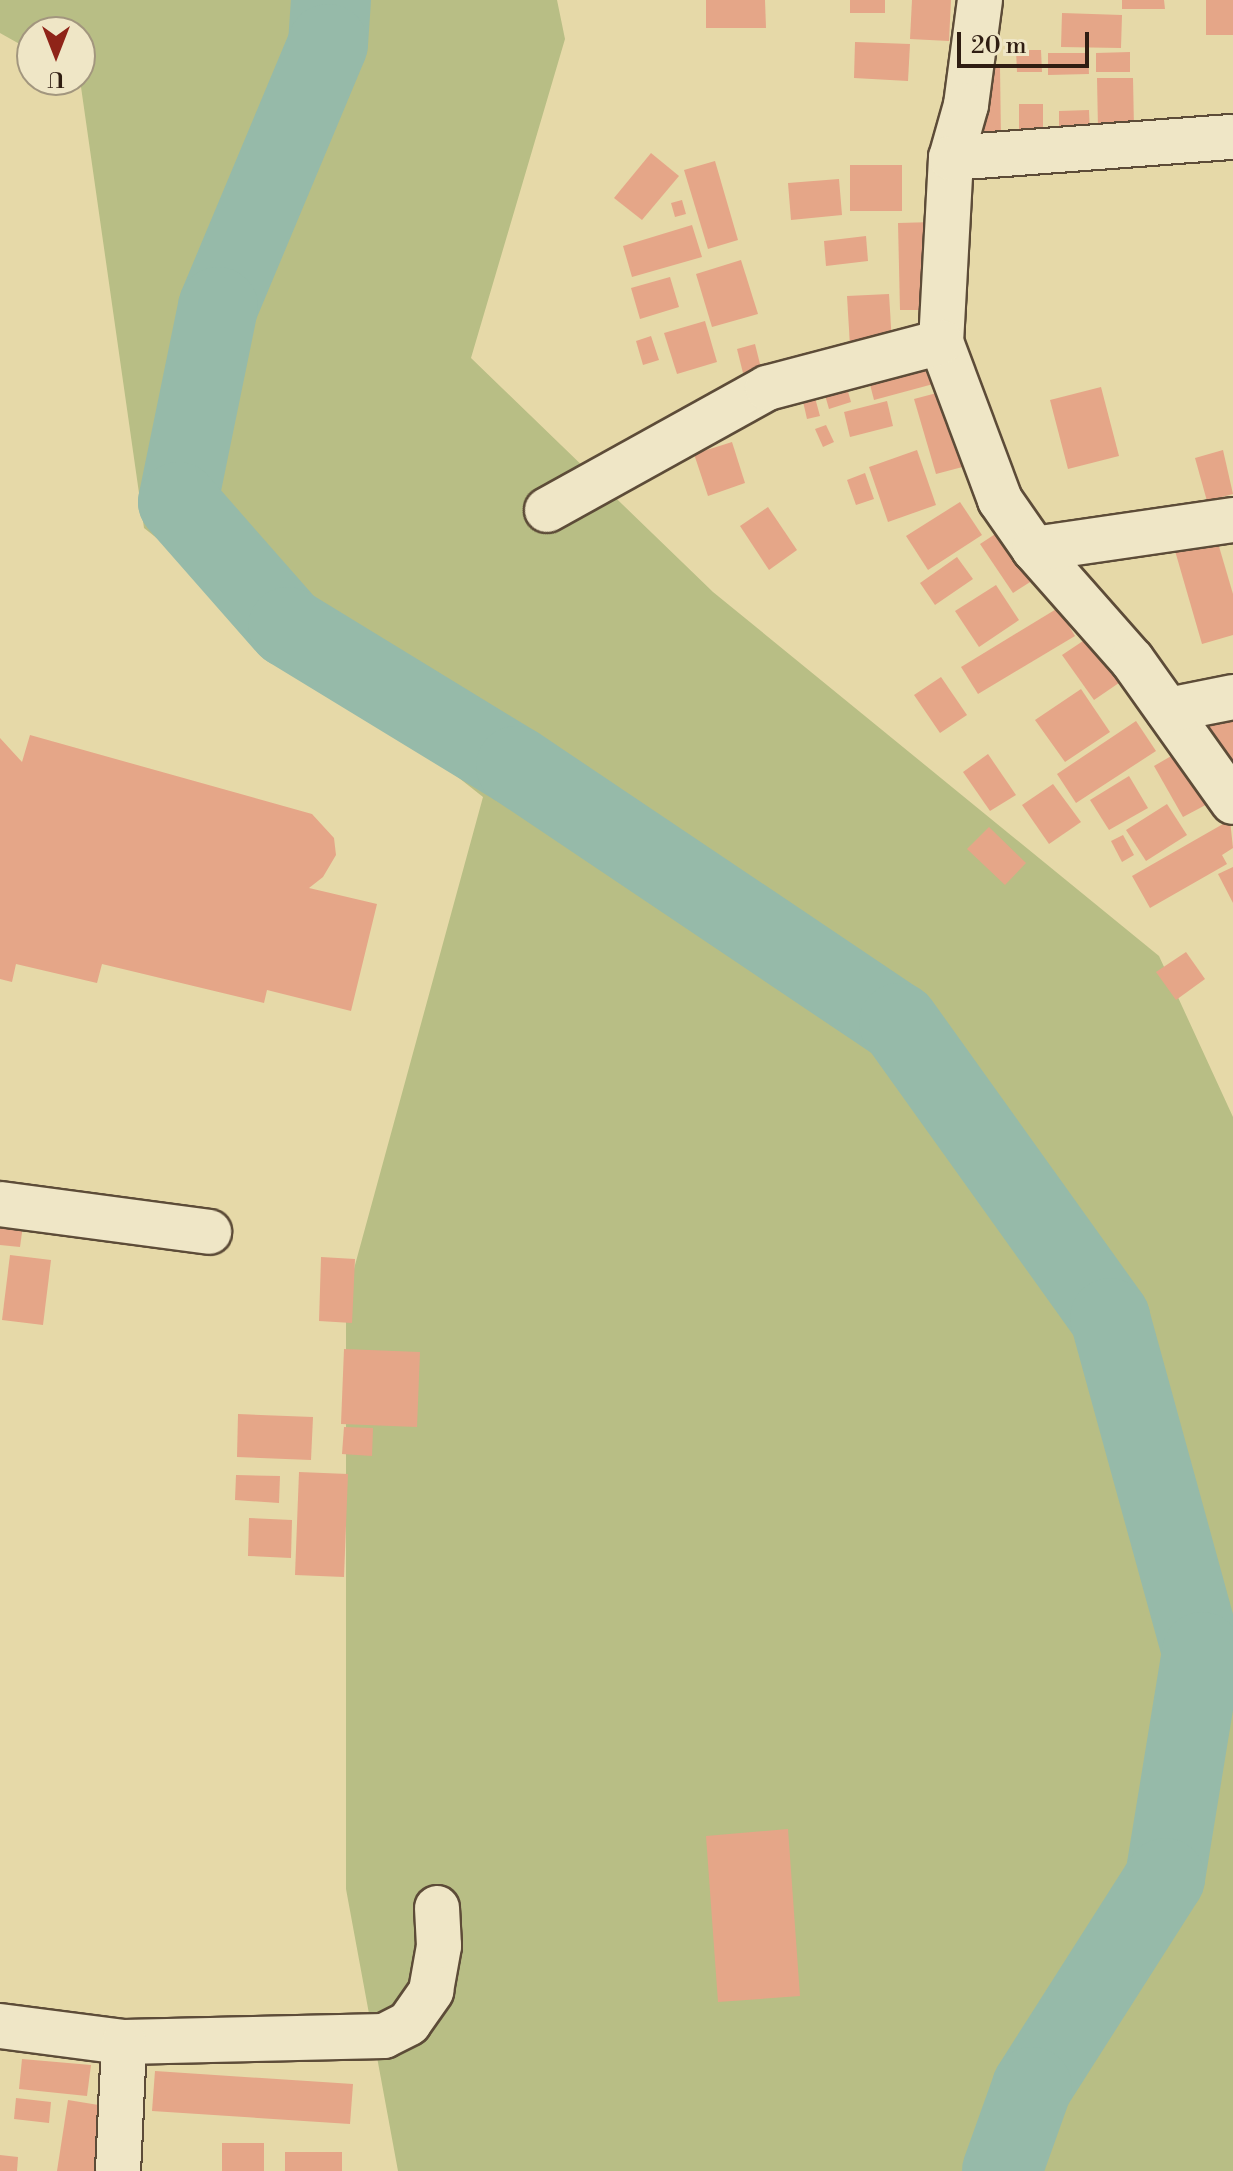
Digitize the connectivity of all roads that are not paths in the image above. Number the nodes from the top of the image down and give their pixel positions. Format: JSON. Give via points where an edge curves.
{"nodes":[{"id":1,"x":980,"y":0,"type":"edge"},
{"id":2,"x":1233,"y":137,"type":"edge"},
{"id":3,"x":951,"y":158,"type":"junction"},
{"id":4,"x":941,"y":342,"type":"junction"},
{"id":5,"x":547,"y":510,"type":"dead end"},
{"id":6,"x":1233,"y":520,"type":"edge"},
{"id":7,"x":1034,"y":549,"type":"junction"},
{"id":8,"x":1233,"y":697,"type":"edge"},
{"id":9,"x":1168,"y":710,"type":"junction"},
{"id":10,"x":1233,"y":802,"type":"edge"},
{"id":11,"x":0,"y":1204,"type":"edge"},
{"id":12,"x":209,"y":1232,"type":"dead end"},
{"id":13,"x":437,"y":1908,"type":"dead end"},
{"id":14,"x":0,"y":2026,"type":"edge"},
{"id":15,"x":124,"y":2042,"type":"junction"},
{"id":16,"x":118,"y":2171,"type":"edge"}],
"edges":[{"from":1,"to":3,"type":"street","via":[[966,105]]},
{"from":2,"to":3,"type":"street"},
{"from":3,"to":4,"type":"street"},
{"from":4,"to":5,"type":"street","via":[[767,388]]},
{"from":4,"to":7,"type":"street","via":[[1000,500]]},
{"from":6,"to":7,"type":"street"},
{"from":7,"to":9,"type":"street"},
{"from":8,"to":9,"type":"street"},
{"from":9,"to":10,"type":"street"},
{"from":11,"to":12,"type":"street"},
{"from":13,"to":15,"type":"street","via":[[439,1946],[431,1991],[409,2023],[384,2036]]},
{"from":14,"to":15,"type":"street"},
{"from":15,"to":16,"type":"street"}]}
